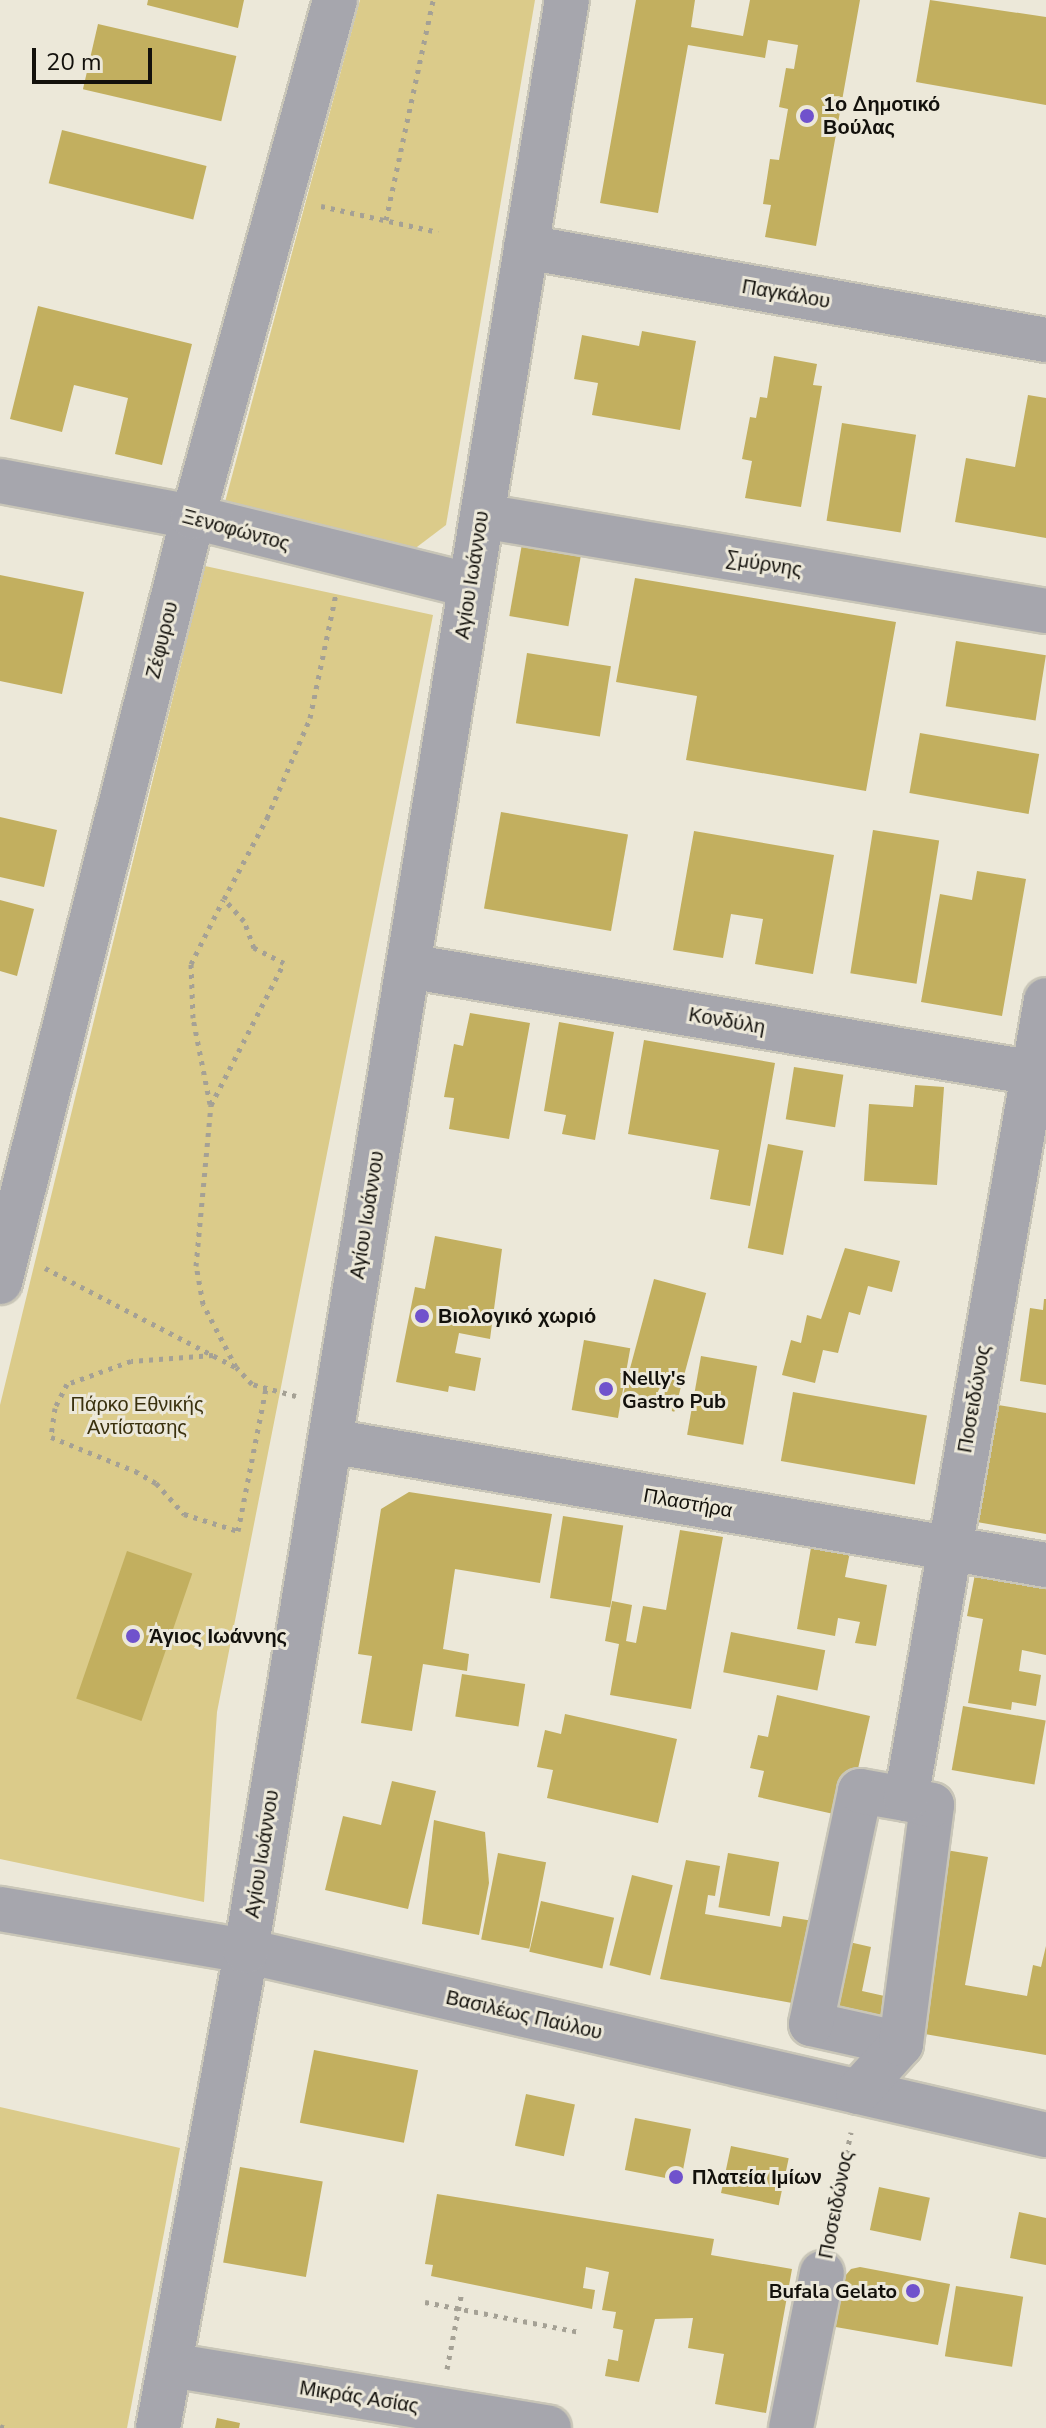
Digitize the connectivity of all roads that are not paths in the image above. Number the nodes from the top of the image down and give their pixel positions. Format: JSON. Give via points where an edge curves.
{"nodes":[{"id":1,"x":335,"y":0,"type":"edge"},
{"id":2,"x":567,"y":0,"type":"edge"},
{"id":3,"x":526,"y":247,"type":"junction"},
{"id":4,"x":1046,"y":340,"type":"edge"},
{"id":5,"x":0,"y":481,"type":"edge"},
{"id":6,"x":482,"y":516,"type":"junction"},
{"id":7,"x":193,"y":517,"type":"junction"},
{"id":8,"x":471,"y":586,"type":"junction"},
{"id":9,"x":1046,"y":611,"type":"edge"},
{"id":10,"x":408,"y":966,"type":"junction"},
{"id":11,"x":1046,"y":1000,"type":"edge"},
{"id":12,"x":1039,"y":1074,"type":"edge"},
{"id":13,"x":10,"y":1192,"type":"edge"},
{"id":14,"x":4,"y":1266,"type":"edge"},
{"id":15,"x":333,"y":1424,"type":"junction"},
{"id":16,"x":947,"y":1548,"type":"junction"},
{"id":17,"x":1046,"y":1565,"type":"edge"},
{"id":18,"x":906,"y":1799,"type":"junction"},
{"id":19,"x":0,"y":1909,"type":"edge"},
{"id":20,"x":246,"y":1951,"type":"junction"},
{"id":21,"x":901,"y":2044,"type":"junction"},
{"id":22,"x":858,"y":2092,"type":"junction"},
{"id":23,"x":1046,"y":2135,"type":"edge"},
{"id":24,"x":822,"y":2273,"type":"road end"},
{"id":25,"x":170,"y":2365,"type":"junction"},
{"id":26,"x":158,"y":2428,"type":"edge"},
{"id":27,"x":549,"y":2428,"type":"edge"},
{"id":28,"x":791,"y":2428,"type":"edge"}],
"edges":[{"from":1,"to":7,"type":"street","name":"Ζέφυρου"},
{"from":2,"to":3,"type":"street","name":"Αγίου Ιωάννου"},
{"from":3,"to":4,"type":"street","name":"Παγκάλου"},
{"from":3,"to":6,"type":"street","name":"Αγίου Ιωάννου"},
{"from":5,"to":7,"type":"street","name":"Ξενοφώντος"},
{"from":6,"to":8,"type":"street","name":"Αγίου Ιωάννου"},
{"from":6,"to":9,"type":"street","name":"Σμύρνης"},
{"from":7,"to":8,"type":"street","name":"Ξενοφώντος","via":[[345,559]]},
{"from":7,"to":13,"type":"street","name":"Ζέφυρου"},
{"from":8,"to":10,"type":"street","name":"Αγίου Ιωάννου"},
{"from":10,"to":12,"type":"street","name":"Κονδύλη"},
{"from":10,"to":15,"type":"street","name":"Αγίου Ιωάννου"},
{"from":11,"to":12,"type":"street","name":"Ποσειδώνος"},
{"from":12,"to":16,"type":"street","name":"Ποσειδώνος"},
{"from":13,"to":14,"type":"street","name":"Ζέφυρου"},
{"from":15,"to":16,"type":"street","name":"Πλαστήρα"},
{"from":15,"to":20,"type":"street","name":"Αγίου Ιωάννου"},
{"from":16,"to":17,"type":"street","name":"Πλαστήρα"},
{"from":16,"to":18,"type":"street","name":"Ποσειδώνος"},
{"from":18,"to":21,"type":"street","via":[[932,1805]]},
{"from":18,"to":21,"type":"street","via":[[860,1791],[811,2024]]},
{"from":19,"to":20,"type":"street","name":"Βασιλέως Παύλου"},
{"from":20,"to":22,"type":"street","name":"Βασιλέως Παύλου"},
{"from":20,"to":25,"type":"street","name":"Αγίου Ιωάννου"},
{"from":21,"to":22,"type":"street"},
{"from":22,"to":23,"type":"street","name":"Βασιλέως Παύλου"},
{"from":24,"to":28,"type":"street","name":"Ποσειδώνος"},
{"from":25,"to":26,"type":"street","name":"Αγίου Ιωάννου"},
{"from":25,"to":27,"type":"street","name":"Μικράς Ασίας"}]}
